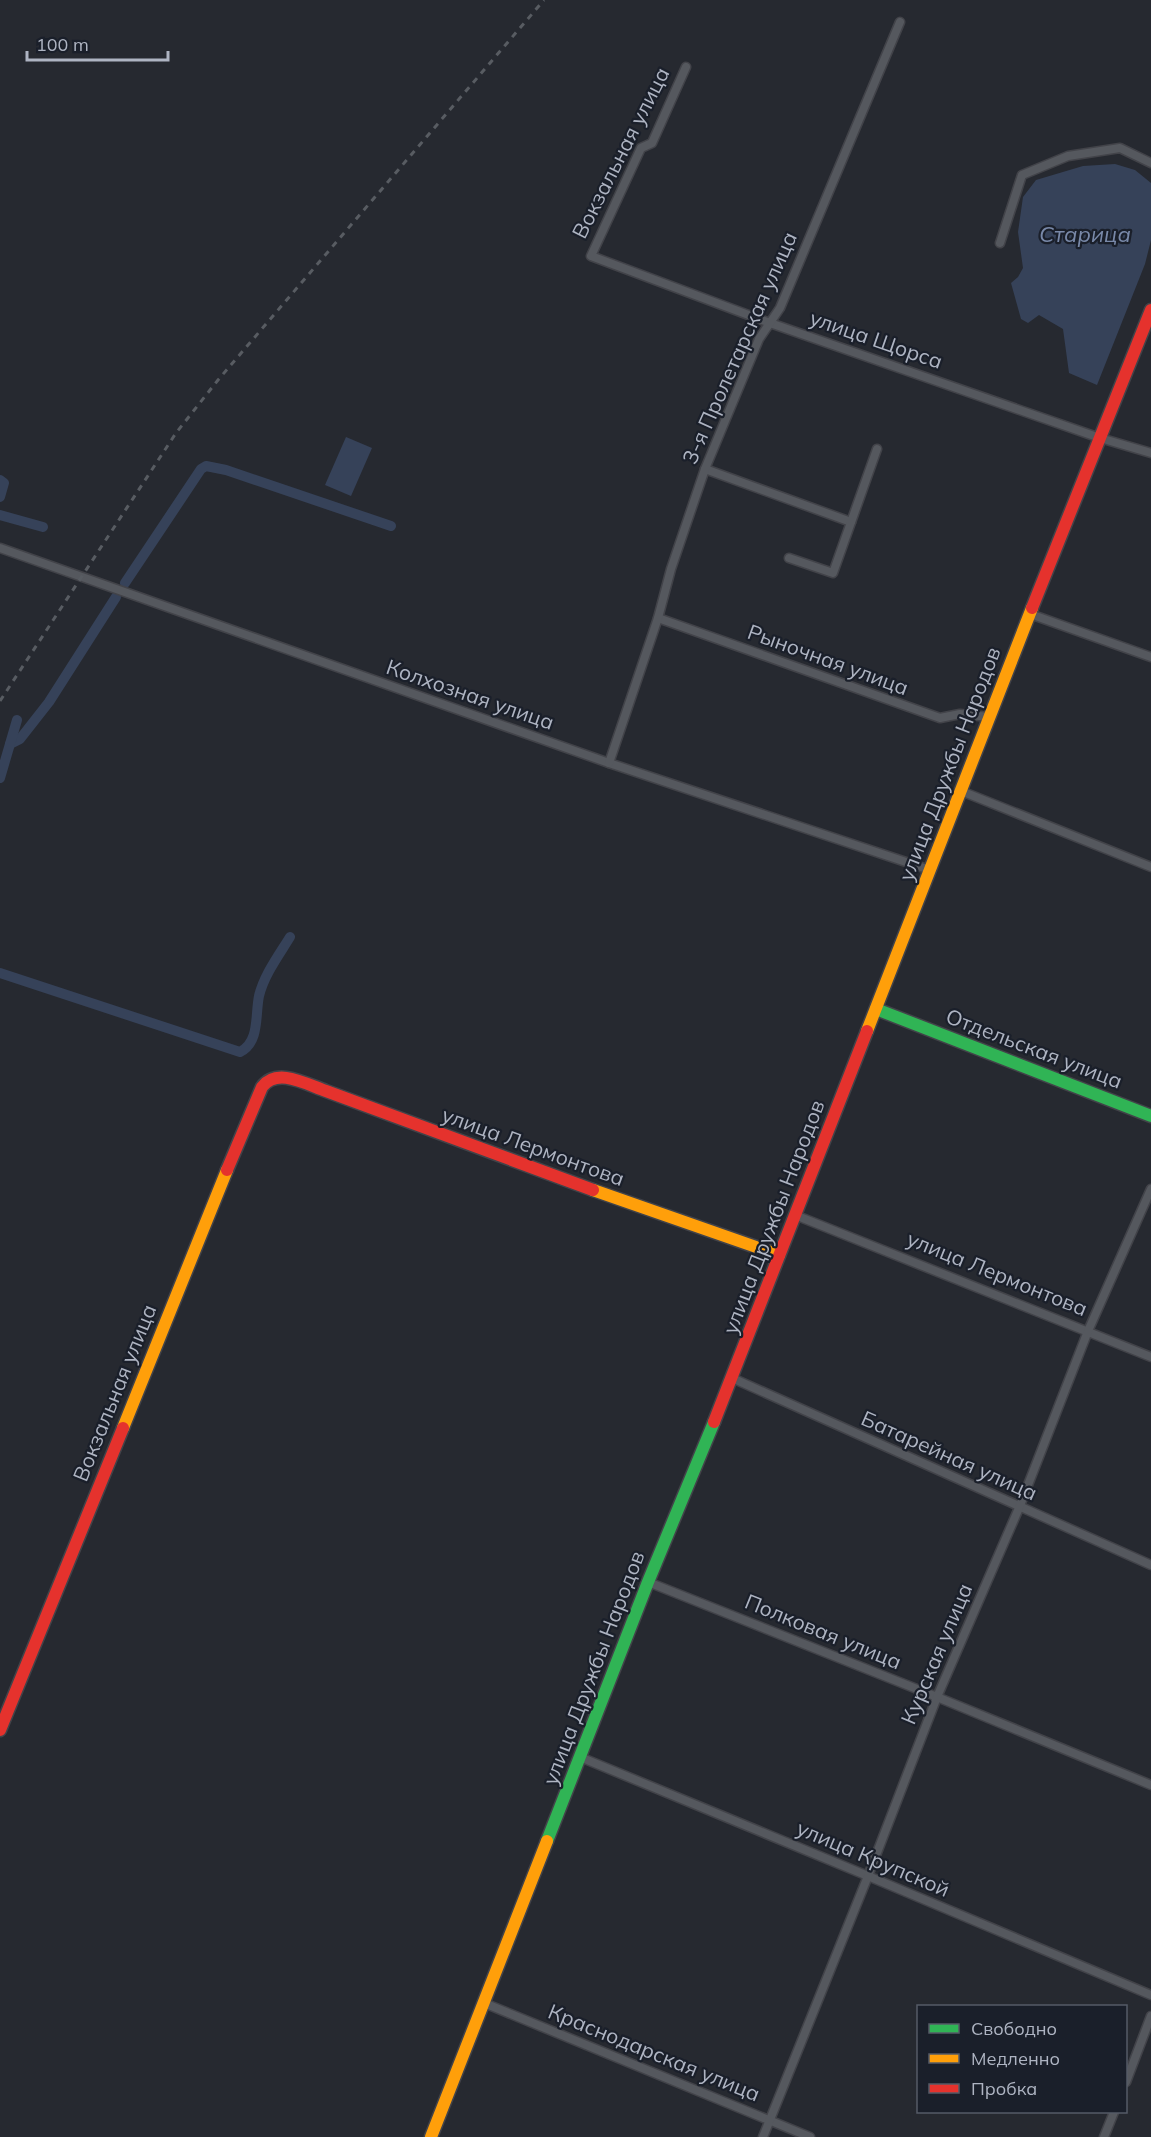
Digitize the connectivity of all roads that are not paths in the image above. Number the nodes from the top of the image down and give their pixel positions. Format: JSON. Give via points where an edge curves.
{"nodes":[{"id":1,"x":900,"y":22,"type":"dead end"},
{"id":2,"x":686,"y":67,"type":"dead end"},
{"id":3,"x":1151,"y":163,"type":"edge"},
{"id":4,"x":1000,"y":243,"type":"dead end"},
{"id":5,"x":591,"y":256,"type":"joint"},
{"id":6,"x":1151,"y":310,"type":"edge"},
{"id":7,"x":770,"y":323,"type":"junction"},
{"id":8,"x":1100,"y":438,"type":"junction"},
{"id":9,"x":877,"y":449,"type":"dead end"},
{"id":10,"x":1151,"y":453,"type":"edge"},
{"id":11,"x":705,"y":469,"type":"junction"},
{"id":12,"x":851,"y":522,"type":"junction"},
{"id":13,"x":0,"y":548,"type":"edge"},
{"id":14,"x":789,"y":558,"type":"dead end"},
{"id":15,"x":1030,"y":614,"type":"junction"},
{"id":16,"x":658,"y":618,"type":"junction"},
{"id":17,"x":1151,"y":657,"type":"edge"},
{"id":18,"x":989,"y":717,"type":"junction"},
{"id":19,"x":609,"y":763,"type":"junction"},
{"id":20,"x":961,"y":791,"type":"junction"},
{"id":21,"x":1151,"y":867,"type":"edge"},
{"id":22,"x":930,"y":870,"type":"junction"},
{"id":23,"x":885,"y":987,"type":"junction"},
{"id":24,"x":876,"y":1009,"type":"junction"},
{"id":25,"x":903,"y":1018,"type":"junction"},
{"id":26,"x":864,"y":1039,"type":"junction"},
{"id":27,"x":274,"y":1077,"type":"joint"},
{"id":28,"x":1151,"y":1116,"type":"edge"},
{"id":29,"x":1151,"y":1189,"type":"edge"},
{"id":30,"x":795,"y":1215,"type":"junction"},
{"id":31,"x":779,"y":1255,"type":"junction"},
{"id":32,"x":1088,"y":1331,"type":"junction"},
{"id":33,"x":1151,"y":1357,"type":"edge"},
{"id":34,"x":732,"y":1378,"type":"junction"},
{"id":35,"x":1019,"y":1508,"type":"junction"},
{"id":36,"x":1151,"y":1565,"type":"edge"},
{"id":37,"x":648,"y":1582,"type":"junction"},
{"id":38,"x":937,"y":1697,"type":"junction"},
{"id":39,"x":0,"y":1730,"type":"edge"},
{"id":40,"x":580,"y":1757,"type":"junction"},
{"id":41,"x":1151,"y":1785,"type":"edge"},
{"id":42,"x":868,"y":1876,"type":"junction"},
{"id":43,"x":1151,"y":1995,"type":"edge"},
{"id":44,"x":484,"y":2003,"type":"junction"},
{"id":45,"x":1151,"y":2016,"type":"edge"},
{"id":46,"x":1127,"y":2077,"type":"edge"},
{"id":47,"x":1114,"y":2113,"type":"edge"},
{"id":48,"x":770,"y":2120,"type":"junction"},
{"id":49,"x":431,"y":2137,"type":"edge"},
{"id":50,"x":764,"y":2137,"type":"edge"},
{"id":51,"x":810,"y":2137,"type":"edge"},
{"id":52,"x":1104,"y":2137,"type":"edge"}],
"edges":[{"from":1,"to":7,"type":"street","name":"3-я Пролетарская улица","via":[[780,308]]},
{"from":2,"to":5,"type":"street","name":"Вокзальная улица","via":[[652,143],[640,148]]},
{"from":3,"to":4,"type":"street","via":[[1120,148],[1068,156],[1022,174]]},
{"from":5,"to":7,"type":"street","name":"улица Щорса"},
{"from":6,"to":8,"type":"street","name":"улица Дружбы Народов"},
{"from":7,"to":8,"type":"street","name":"улица Щорса"},
{"from":7,"to":11,"type":"street","name":"3-я Пролетарская улица","via":[[759,339]]},
{"from":8,"to":10,"type":"street","name":"улица Щорса"},
{"from":8,"to":15,"type":"street","name":"улица Дружбы Народов"},
{"from":9,"to":12,"type":"street"},
{"from":11,"to":12,"type":"street"},
{"from":11,"to":16,"type":"street","name":"3-я Пролетарская улица"},
{"from":12,"to":14,"type":"street","via":[[833,573]]},
{"from":13,"to":19,"type":"street","name":"Колхозная улица"},
{"from":15,"to":17,"type":"street"},
{"from":15,"to":18,"type":"street","name":"улица Дружбы Народов"},
{"from":16,"to":18,"type":"street","name":"Рыночная улица","via":[[940,718],[960,714]]},
{"from":16,"to":19,"type":"street","name":"3-я Пролетарская улица"},
{"from":18,"to":20,"type":"street","name":"улица Дружбы Народов"},
{"from":19,"to":22,"type":"street","name":"Колхозная улица"},
{"from":20,"to":21,"type":"street"},
{"from":20,"to":22,"type":"street","name":"улица Дружбы Народов"},
{"from":22,"to":23,"type":"street","name":"улица Дружбы Народов"},
{"from":23,"to":24,"type":"street","name":"улица Дружбы Народов"},
{"from":23,"to":25,"type":"street","via":[[888,1004]]},
{"from":24,"to":25,"type":"street","name":"Отдельская улица"},
{"from":24,"to":26,"type":"street","name":"улица Дружбы Народов"},
{"from":25,"to":26,"type":"street","via":[[881,1021]]},
{"from":25,"to":28,"type":"street","name":"Отдельская улица"},
{"from":26,"to":30,"type":"street","name":"улица Дружбы Народов"},
{"from":27,"to":31,"type":"street","name":"улица Лермонтова","via":[[285,1077],[578,1186]]},
{"from":27,"to":39,"type":"street","name":"Вокзальная улица","via":[[263,1084],[247,1122]]},
{"from":29,"to":32,"type":"street","name":"Курская улица"},
{"from":30,"to":31,"type":"street","name":"улица Дружбы Народов"},
{"from":30,"to":32,"type":"street","name":"улица Лермонтова"},
{"from":31,"to":34,"type":"street","name":"улица Дружбы Народов"},
{"from":32,"to":33,"type":"street","name":"улица Лермонтова"},
{"from":32,"to":35,"type":"street","name":"Курская улица"},
{"from":34,"to":35,"type":"street","name":"Батарейная улица"},
{"from":34,"to":37,"type":"street","name":"улица Дружбы Народов"},
{"from":35,"to":36,"type":"street","name":"Батарейная улица"},
{"from":35,"to":38,"type":"street","name":"Курская улица"},
{"from":37,"to":38,"type":"street","name":"Полковая улица"},
{"from":37,"to":40,"type":"street","name":"улица Дружбы Народов"},
{"from":38,"to":41,"type":"street","name":"Полковая улица"},
{"from":38,"to":42,"type":"street","name":"Курская улица"},
{"from":40,"to":42,"type":"street","name":"улица Крупской"},
{"from":40,"to":44,"type":"street","name":"улица Дружбы Народов"},
{"from":42,"to":43,"type":"street","name":"улица Крупской"},
{"from":42,"to":48,"type":"street","name":"Курская улица"},
{"from":44,"to":48,"type":"street","name":"Краснодарская улица"},
{"from":44,"to":49,"type":"street","name":"улица Дружбы Народов"},
{"from":45,"to":46,"type":"street"},
{"from":47,"to":52,"type":"street"},
{"from":48,"to":50,"type":"street","name":"Курская улица"},
{"from":48,"to":51,"type":"street","name":"Краснодарская улица"}]}
